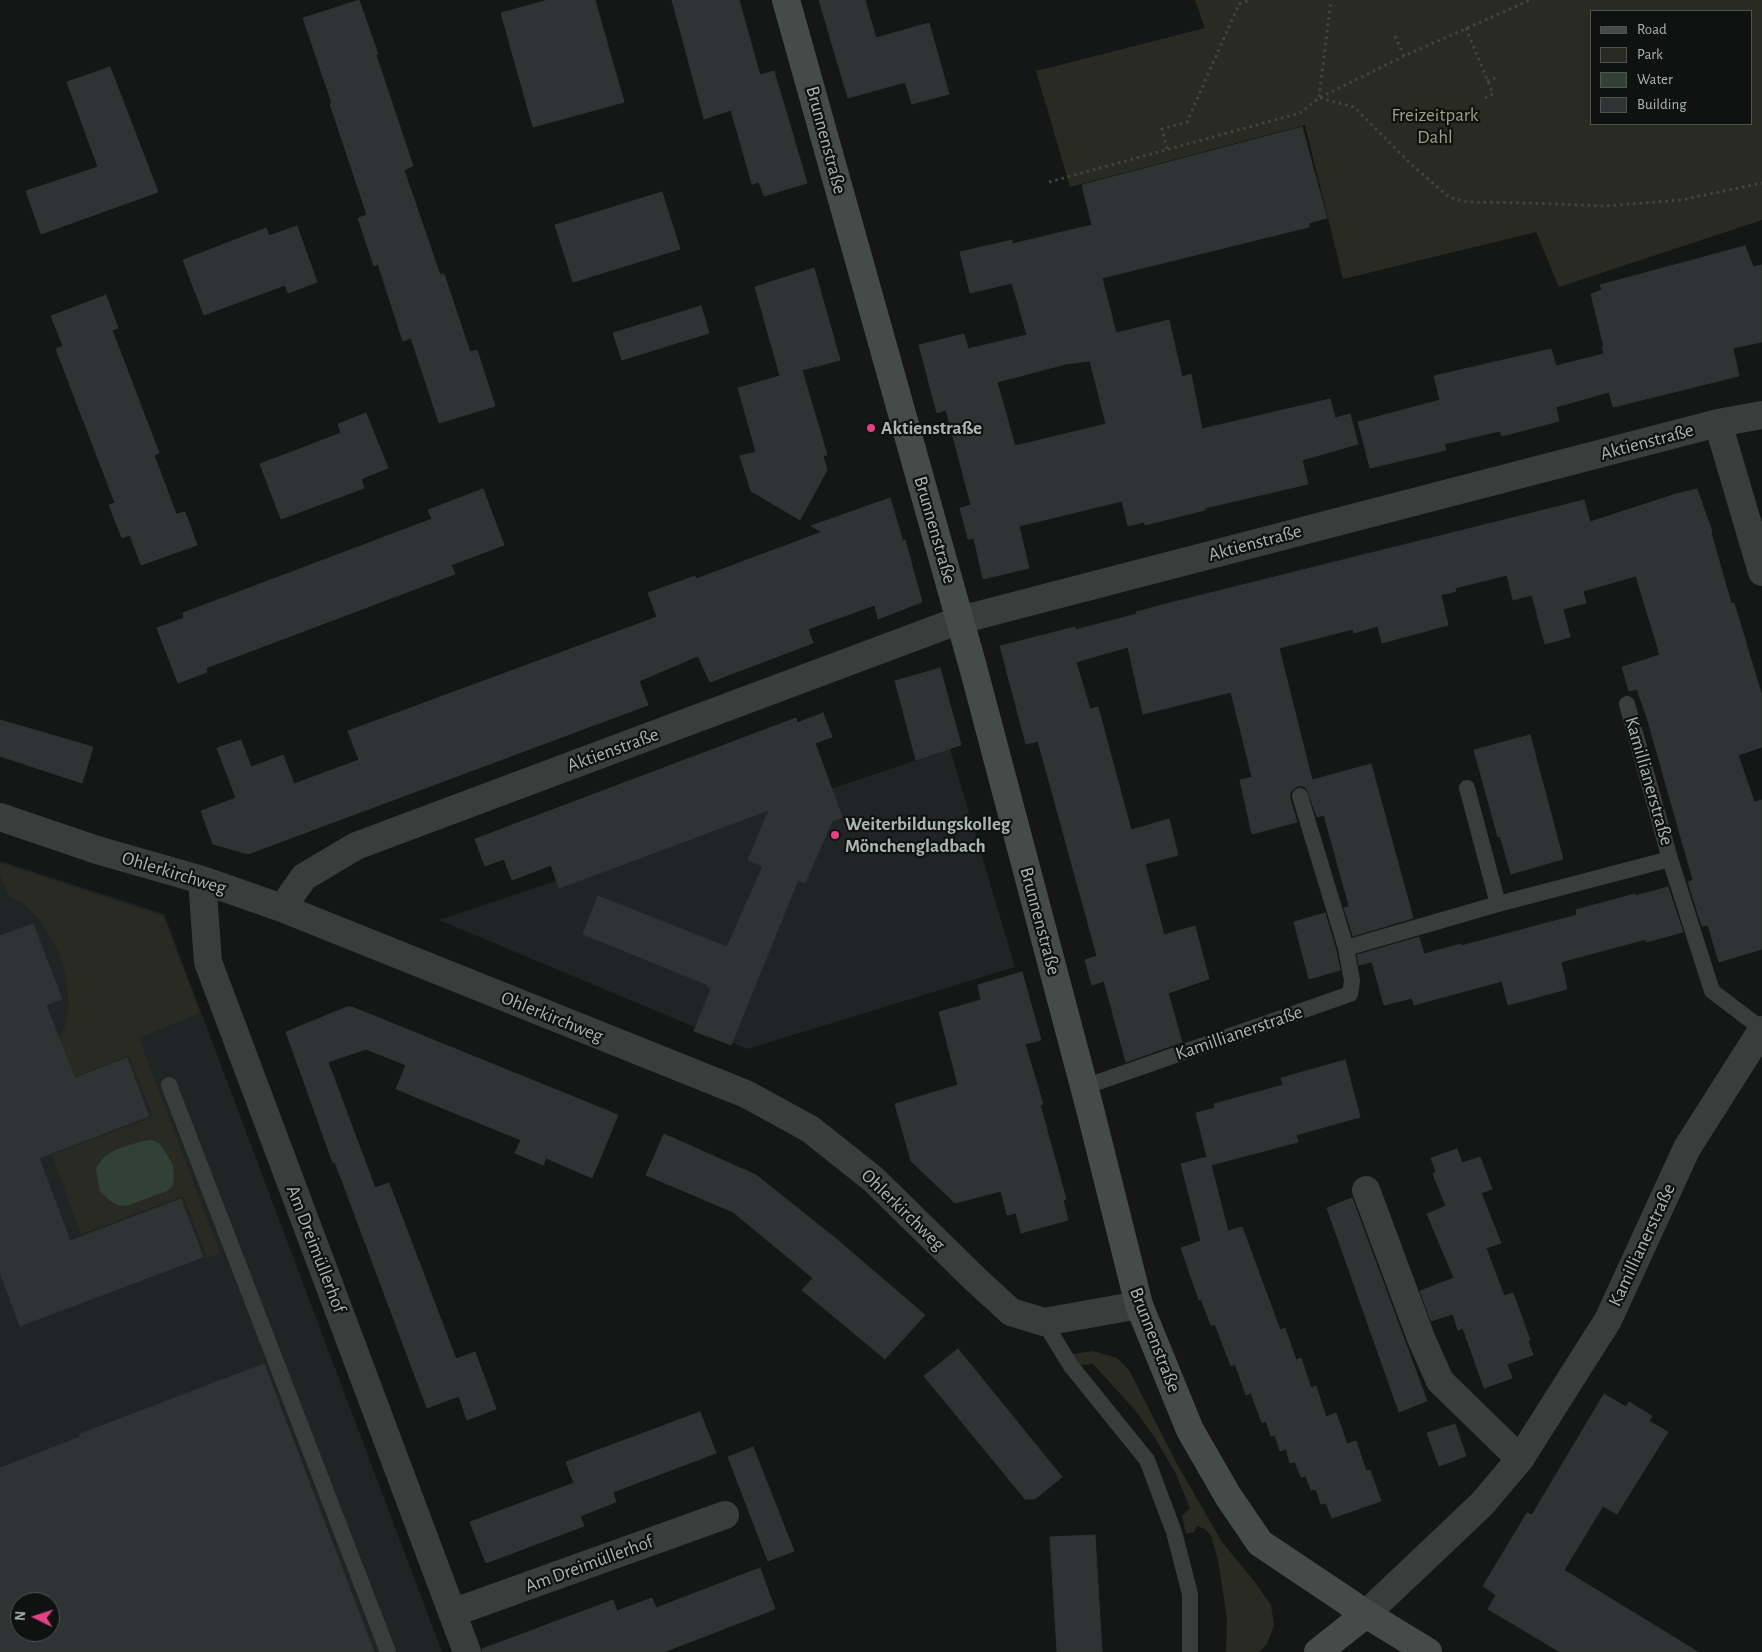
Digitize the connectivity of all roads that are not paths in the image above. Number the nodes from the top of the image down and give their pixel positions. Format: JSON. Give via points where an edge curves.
{"nodes":[{"id":1,"x":786,"y":0,"type":"edge"},
{"id":2,"x":1762,"y":415,"type":"edge"},
{"id":3,"x":1718,"y":423,"type":"junction"},
{"id":4,"x":1762,"y":572,"type":"edge"},
{"id":5,"x":960,"y":620,"type":"junction"},
{"id":6,"x":1627,"y":704,"type":"dead end"},
{"id":7,"x":1467,"y":788,"type":"dead end"},
{"id":8,"x":1300,"y":796,"type":"dead end"},
{"id":9,"x":0,"y":817,"type":"edge"},
{"id":10,"x":1670,"y":859,"type":"junction"},
{"id":11,"x":202,"y":880,"type":"junction"},
{"id":12,"x":1498,"y":904,"type":"junction"},
{"id":13,"x":282,"y":908,"type":"junction"},
{"id":14,"x":1346,"y":948,"type":"junction"},
{"id":15,"x":1762,"y":1029,"type":"edge"},
{"id":16,"x":169,"y":1085,"type":"dead end"},
{"id":17,"x":1084,"y":1087,"type":"junction"},
{"id":18,"x":1366,"y":1190,"type":"dead end"},
{"id":19,"x":1139,"y":1306,"type":"junction"},
{"id":20,"x":1044,"y":1322,"type":"junction"},
{"id":21,"x":1520,"y":1459,"type":"junction"},
{"id":22,"x":725,"y":1515,"type":"dead end"},
{"id":23,"x":452,"y":1614,"type":"junction"},
{"id":24,"x":1366,"y":1614,"type":"junction"},
{"id":25,"x":388,"y":1652,"type":"edge"},
{"id":26,"x":467,"y":1652,"type":"edge"},
{"id":27,"x":1190,"y":1652,"type":"edge"},
{"id":28,"x":1318,"y":1652,"type":"edge"},
{"id":29,"x":1428,"y":1652,"type":"edge"}],
"edges":[{"from":1,"to":5,"type":"street","name":"Brunnenstraße"},
{"from":2,"to":3,"type":"street","name":"Aktienstraße"},
{"from":3,"to":4,"type":"street","name":"Aktienstraße"},
{"from":3,"to":5,"type":"street","name":"Aktienstraße"},
{"from":5,"to":13,"type":"street","name":"Aktienstraße","via":[[356,846],[304,877]]},
{"from":5,"to":17,"type":"street","name":"Brunnenstraße"},
{"from":6,"to":10,"type":"lane","name":"Kamillianerstraße"},
{"from":7,"to":12,"type":"lane"},
{"from":8,"to":14,"type":"lane","name":"Kamillianerstraße"},
{"from":9,"to":11,"type":"street","name":"Ohlerkirchweg","via":[[97,850]]},
{"from":10,"to":12,"type":"lane","name":"Kamillianerstraße"},
{"from":10,"to":15,"type":"lane","name":"Kamillianerstraße","via":[[1712,991]]},
{"from":11,"to":13,"type":"street","name":"Ohlerkirchweg"},
{"from":11,"to":23,"type":"street","name":"Am Dreimüllerhof","via":[[208,962]]},
{"from":12,"to":14,"type":"lane","name":"Kamillianerstraße"},
{"from":13,"to":20,"type":"street","name":"Ohlerkirchweg","via":[[746,1094],[810,1129],[873,1179],[1011,1312]]},
{"from":14,"to":17,"type":"lane","name":"Kamillianerstraße","via":[[1352,981],[1350,994]]},
{"from":15,"to":21,"type":"street","name":"Kamillianerstraße","via":[[1687,1148],[1608,1320]]},
{"from":16,"to":25,"type":"lane"},
{"from":17,"to":19,"type":"street","name":"Brunnenstraße"},
{"from":18,"to":21,"type":"street","via":[[1440,1381]]},
{"from":19,"to":20,"type":"street","name":"Ohlerkirchweg"},
{"from":19,"to":24,"type":"street","name":"Brunnenstraße","via":[[1190,1430],[1260,1543]]},
{"from":20,"to":27,"type":"lane","via":[[1071,1366],[1147,1460],[1174,1532],[1190,1594]]},
{"from":21,"to":24,"type":"street","name":"Kamillianerstraße","via":[[1482,1504]]},
{"from":22,"to":23,"type":"street","name":"Am Dreimüllerhof"},
{"from":23,"to":26,"type":"street","name":"Am Dreimüllerhof"},
{"from":24,"to":28,"type":"street"},
{"from":24,"to":29,"type":"street","name":"Brunnenstraße"}]}
